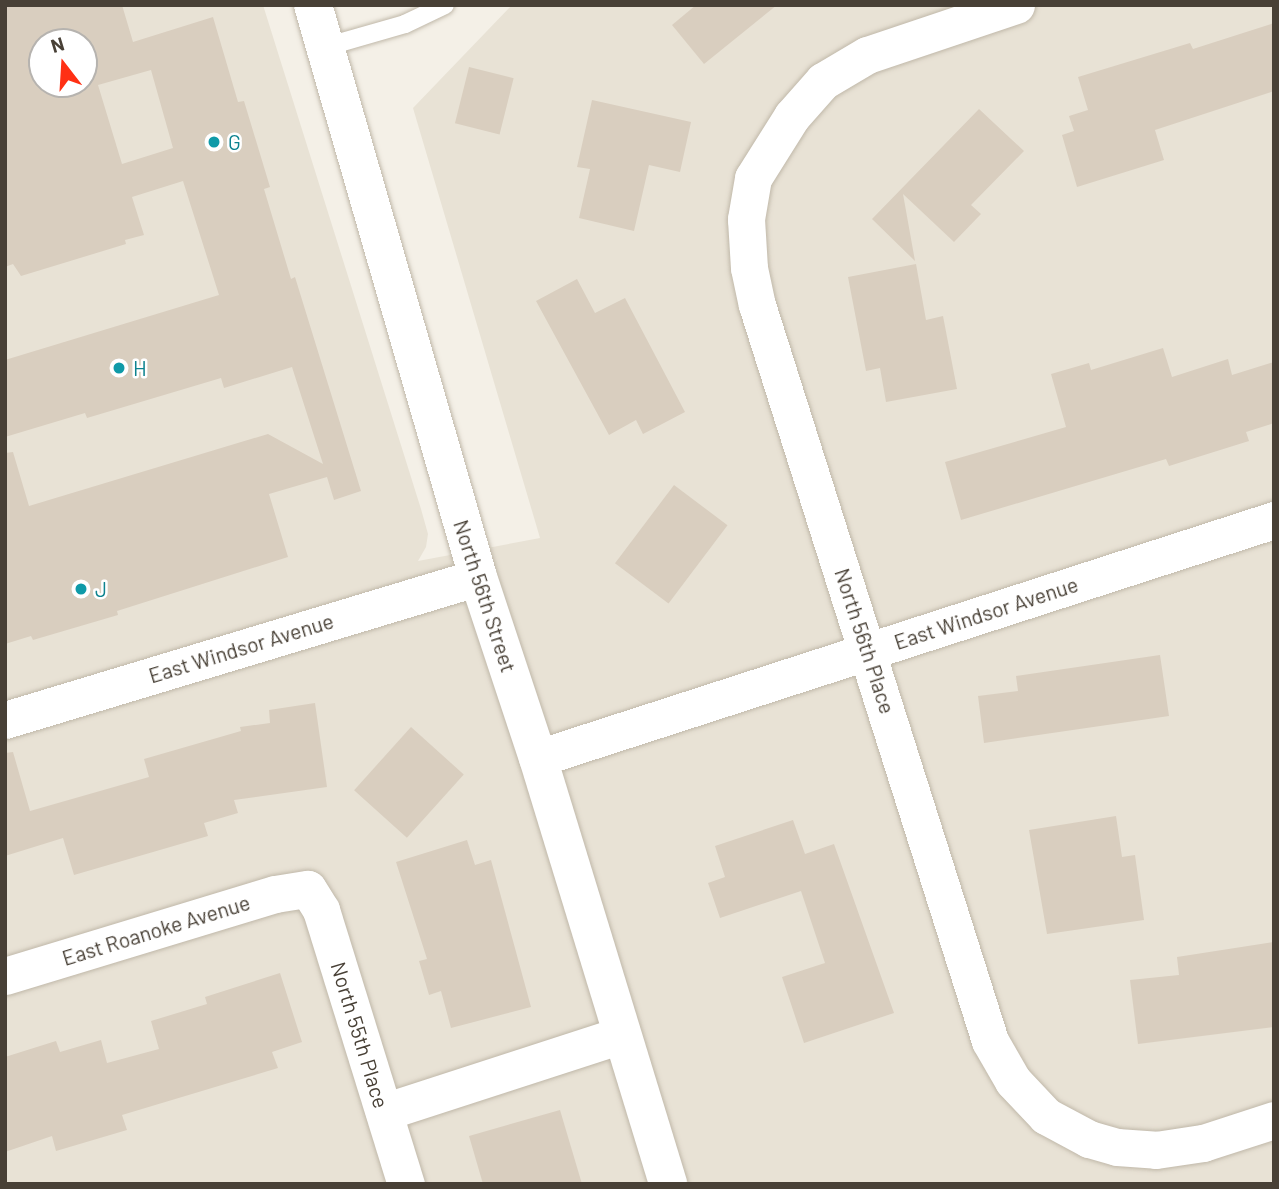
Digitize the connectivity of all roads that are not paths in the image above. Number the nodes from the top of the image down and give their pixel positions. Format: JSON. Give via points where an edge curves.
{"nodes":[{"id":1,"x":313,"y":5,"type":"edge"},
{"id":2,"x":445,"y":5,"type":"edge"},
{"id":3,"x":1016,"y":5,"type":"edge"},
{"id":4,"x":325,"y":47,"type":"junction"},
{"id":5,"x":1274,"y":520,"type":"edge"},
{"id":6,"x":478,"y":577,"type":"junction"},
{"id":7,"x":868,"y":650,"type":"junction"},
{"id":8,"x":5,"y":720,"type":"edge"},
{"id":9,"x":538,"y":758,"type":"junction"},
{"id":10,"x":308,"y":888,"type":"joint"},
{"id":11,"x":5,"y":976,"type":"edge"},
{"id":12,"x":621,"y":1035,"type":"junction"},
{"id":13,"x":384,"y":1112,"type":"junction"},
{"id":14,"x":1274,"y":1120,"type":"edge"},
{"id":15,"x":406,"y":1184,"type":"edge"},
{"id":16,"x":668,"y":1184,"type":"edge"}],
"edges":[{"from":1,"to":4,"type":"street","name":"North 56th Street"},
{"from":2,"to":4,"type":"lane","via":[[405,24]]},
{"from":3,"to":7,"type":"street","name":"North 56th Place","via":[[867,55],[823,81],[792,116],[753,178],[747,219],[749,268],[757,305]]},
{"from":4,"to":6,"type":"street","name":"North 56th Street"},
{"from":5,"to":7,"type":"street","name":"East Windsor Avenue"},
{"from":6,"to":8,"type":"street","name":"East Windsor Avenue"},
{"from":6,"to":9,"type":"street","name":"North 56th Street"},
{"from":7,"to":9,"type":"street","name":"East Windsor Avenue"},
{"from":7,"to":14,"type":"street","name":"North 56th Place","via":[[990,1041],[1013,1081],[1046,1116],[1089,1139],[1117,1147],[1156,1150],[1203,1143]]},
{"from":9,"to":12,"type":"street","name":"North 56th Street"},
{"from":10,"to":11,"type":"street","name":"East Roanoke Avenue"},
{"from":10,"to":13,"type":"street","name":"North 55th Place","via":[[321,910]]},
{"from":12,"to":13,"type":"street"},
{"from":12,"to":16,"type":"street","name":"North 56th Street"},
{"from":13,"to":15,"type":"street","name":"North 55th Place"}]}
